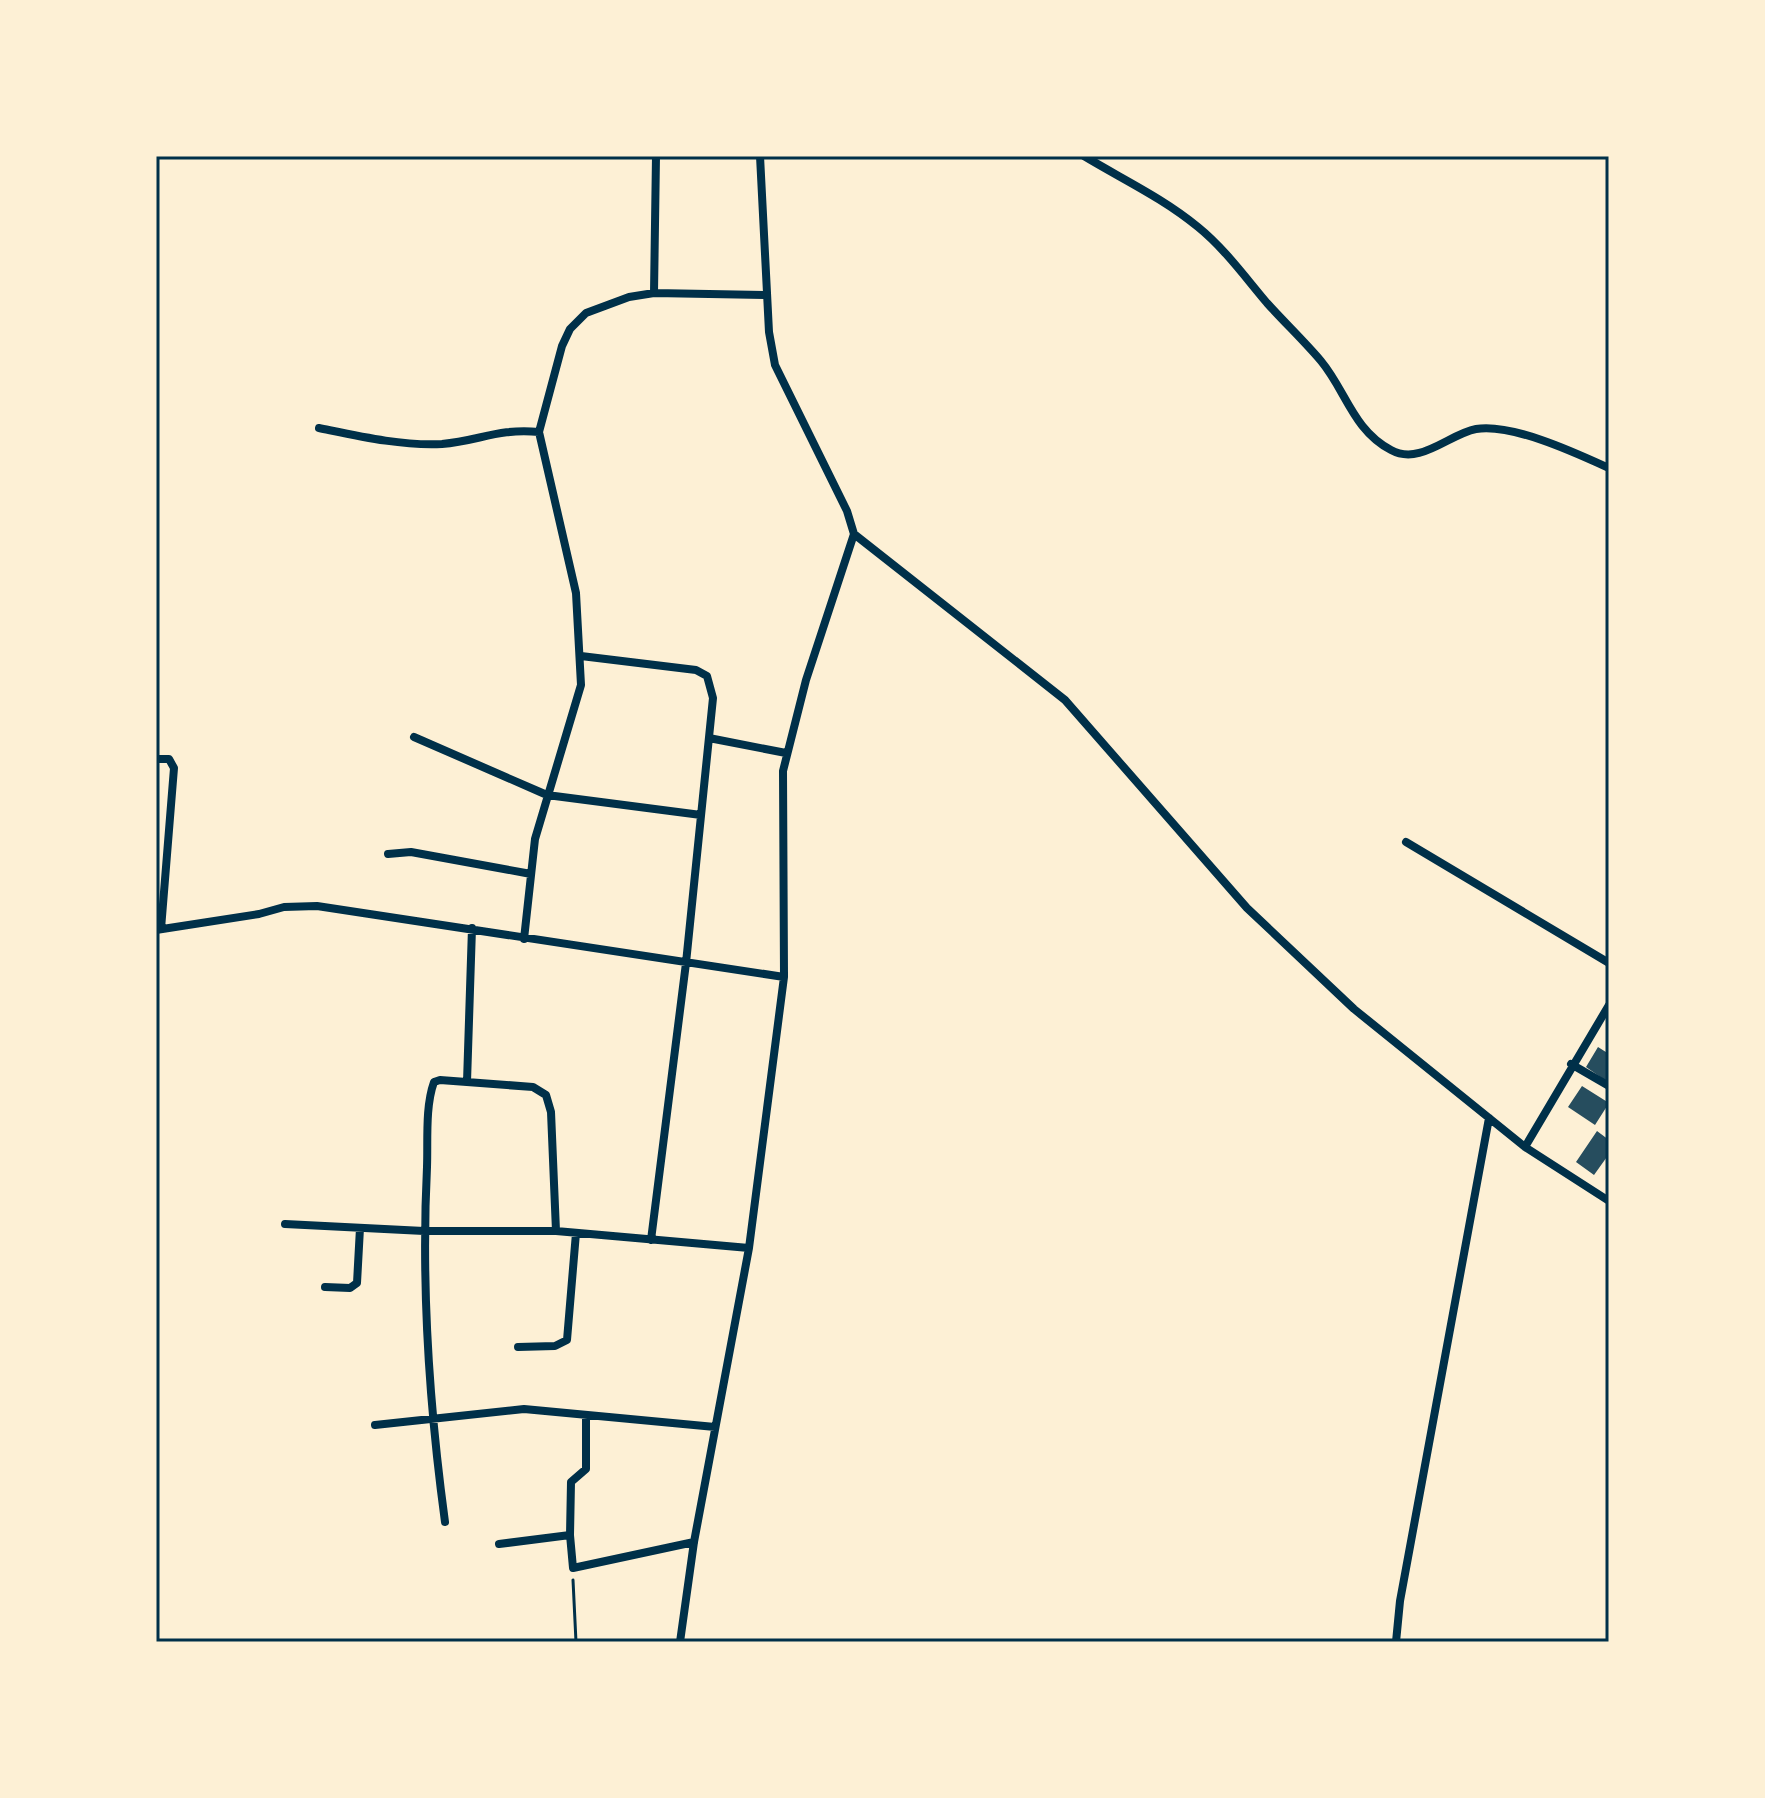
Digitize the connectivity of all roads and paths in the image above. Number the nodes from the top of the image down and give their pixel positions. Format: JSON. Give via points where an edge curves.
{"nodes":[{"id":1,"x":656,"y":156,"type":"edge"},
{"id":2,"x":760,"y":156,"type":"edge"},
{"id":3,"x":1084,"y":156,"type":"edge"},
{"id":4,"x":654,"y":293,"type":"junction"},
{"id":5,"x":767,"y":295,"type":"junction"},
{"id":6,"x":319,"y":428,"type":"dead end"},
{"id":7,"x":539,"y":432,"type":"junction"},
{"id":8,"x":1609,"y":468,"type":"edge"},
{"id":9,"x":854,"y":534,"type":"junction"},
{"id":10,"x":581,"y":656,"type":"junction"},
{"id":11,"x":414,"y":737,"type":"dead end"},
{"id":12,"x":709,"y":738,"type":"junction"},
{"id":13,"x":786,"y":753,"type":"junction"},
{"id":14,"x":156,"y":759,"type":"edge"},
{"id":15,"x":547,"y":795,"type":"junction"},
{"id":16,"x":701,"y":815,"type":"junction"},
{"id":17,"x":1406,"y":842,"type":"dead end"},
{"id":18,"x":388,"y":854,"type":"dead end"},
{"id":19,"x":531,"y":874,"type":"junction"},
{"id":20,"x":472,"y":928,"type":"junction"},
{"id":21,"x":159,"y":929,"type":"edge"},
{"id":22,"x":524,"y":939,"type":"junction"},
{"id":23,"x":686,"y":963,"type":"junction"},
{"id":24,"x":1609,"y":963,"type":"edge"},
{"id":25,"x":784,"y":977,"type":"junction"},
{"id":26,"x":1609,"y":1005,"type":"edge"},
{"id":27,"x":1571,"y":1064,"type":"junction"},
{"id":28,"x":467,"y":1082,"type":"junction"},
{"id":29,"x":1609,"y":1086,"type":"edge"},
{"id":30,"x":1489,"y":1118,"type":"junction"},
{"id":31,"x":1525,"y":1147,"type":"junction"},
{"id":32,"x":1609,"y":1201,"type":"edge"},
{"id":33,"x":285,"y":1224,"type":"dead end"},
{"id":34,"x":360,"y":1228,"type":"junction"},
{"id":35,"x":424,"y":1231,"type":"junction"},
{"id":36,"x":556,"y":1231,"type":"junction"},
{"id":37,"x":576,"y":1233,"type":"junction"},
{"id":38,"x":651,"y":1240,"type":"junction"},
{"id":39,"x":749,"y":1248,"type":"junction"},
{"id":40,"x":325,"y":1287,"type":"dead end"},
{"id":41,"x":518,"y":1347,"type":"dead end"},
{"id":42,"x":586,"y":1415,"type":"junction"},
{"id":43,"x":431,"y":1418,"type":"junction"},
{"id":44,"x":375,"y":1425,"type":"dead end"},
{"id":45,"x":715,"y":1427,"type":"junction"},
{"id":46,"x":445,"y":1522,"type":"dead end"},
{"id":47,"x":570,"y":1535,"type":"junction"},
{"id":48,"x":694,"y":1542,"type":"junction"},
{"id":49,"x":499,"y":1544,"type":"dead end"},
{"id":50,"x":573,"y":1568,"type":"junction"},
{"id":51,"x":576,"y":1642,"type":"edge"},
{"id":52,"x":680,"y":1642,"type":"edge"},
{"id":53,"x":1396,"y":1642,"type":"edge"}],
"edges":[{"from":1,"to":4,"type":"street"},
{"from":2,"to":5,"type":"street"},
{"from":3,"to":8,"type":"street","via":[[1200,228],[1321,361],[1357,423],[1391,450],[1416,453],[1488,428],[1552,442]]},
{"from":4,"to":5,"type":"street"},
{"from":4,"to":7,"type":"street","via":[[586,313],[570,329]]},
{"from":5,"to":9,"type":"street","via":[[775,365]]},
{"from":6,"to":7,"type":"street","via":[[431,444],[498,431]]},
{"from":7,"to":10,"type":"street","via":[[576,593]]},
{"from":9,"to":13,"type":"street"},
{"from":9,"to":30,"type":"street","via":[[1065,700],[1247,908],[1354,1009]]},
{"from":10,"to":12,"type":"street","via":[[696,670],[707,676],[713,698]]},
{"from":10,"to":15,"type":"street","via":[[581,685]]},
{"from":11,"to":15,"type":"street"},
{"from":12,"to":13,"type":"street"},
{"from":12,"to":16,"type":"street"},
{"from":13,"to":25,"type":"street"},
{"from":14,"to":21,"type":"street","via":[[169,759],[174,768]]},
{"from":15,"to":16,"type":"street"},
{"from":15,"to":19,"type":"street"},
{"from":16,"to":23,"type":"street"},
{"from":17,"to":24,"type":"street"},
{"from":18,"to":19,"type":"street","via":[[411,852]]},
{"from":19,"to":22,"type":"street"},
{"from":20,"to":21,"type":"street","via":[[317,906]]},
{"from":20,"to":22,"type":"street"},
{"from":20,"to":28,"type":"street"},
{"from":22,"to":23,"type":"street"},
{"from":23,"to":25,"type":"street"},
{"from":23,"to":38,"type":"street"},
{"from":25,"to":39,"type":"street"},
{"from":26,"to":27,"type":"street"},
{"from":27,"to":29,"type":"street"},
{"from":27,"to":31,"type":"street"},
{"from":28,"to":35,"type":"street","via":[[440,1080],[431,1091]]},
{"from":28,"to":36,"type":"street","via":[[533,1087],[546,1095]]},
{"from":30,"to":31,"type":"street"},
{"from":30,"to":53,"type":"street"},
{"from":31,"to":32,"type":"street"},
{"from":33,"to":34,"type":"street"},
{"from":34,"to":35,"type":"street"},
{"from":34,"to":40,"type":"street","via":[[357,1283],[350,1288]]},
{"from":35,"to":36,"type":"street"},
{"from":35,"to":43,"type":"street"},
{"from":36,"to":37,"type":"street"},
{"from":37,"to":38,"type":"street"},
{"from":37,"to":41,"type":"street","via":[[567,1340],[555,1346]]},
{"from":38,"to":39,"type":"street"},
{"from":39,"to":45,"type":"street"},
{"from":42,"to":43,"type":"street","via":[[508,1409]]},
{"from":42,"to":45,"type":"street"},
{"from":42,"to":47,"type":"street","via":[[586,1469],[571,1482]]},
{"from":43,"to":44,"type":"street"},
{"from":43,"to":46,"type":"street"},
{"from":45,"to":48,"type":"street"},
{"from":47,"to":49,"type":"street"},
{"from":47,"to":50,"type":"street"},
{"from":48,"to":50,"type":"street"},
{"from":48,"to":52,"type":"street"},
{"from":50,"to":51,"type":"path"}]}
